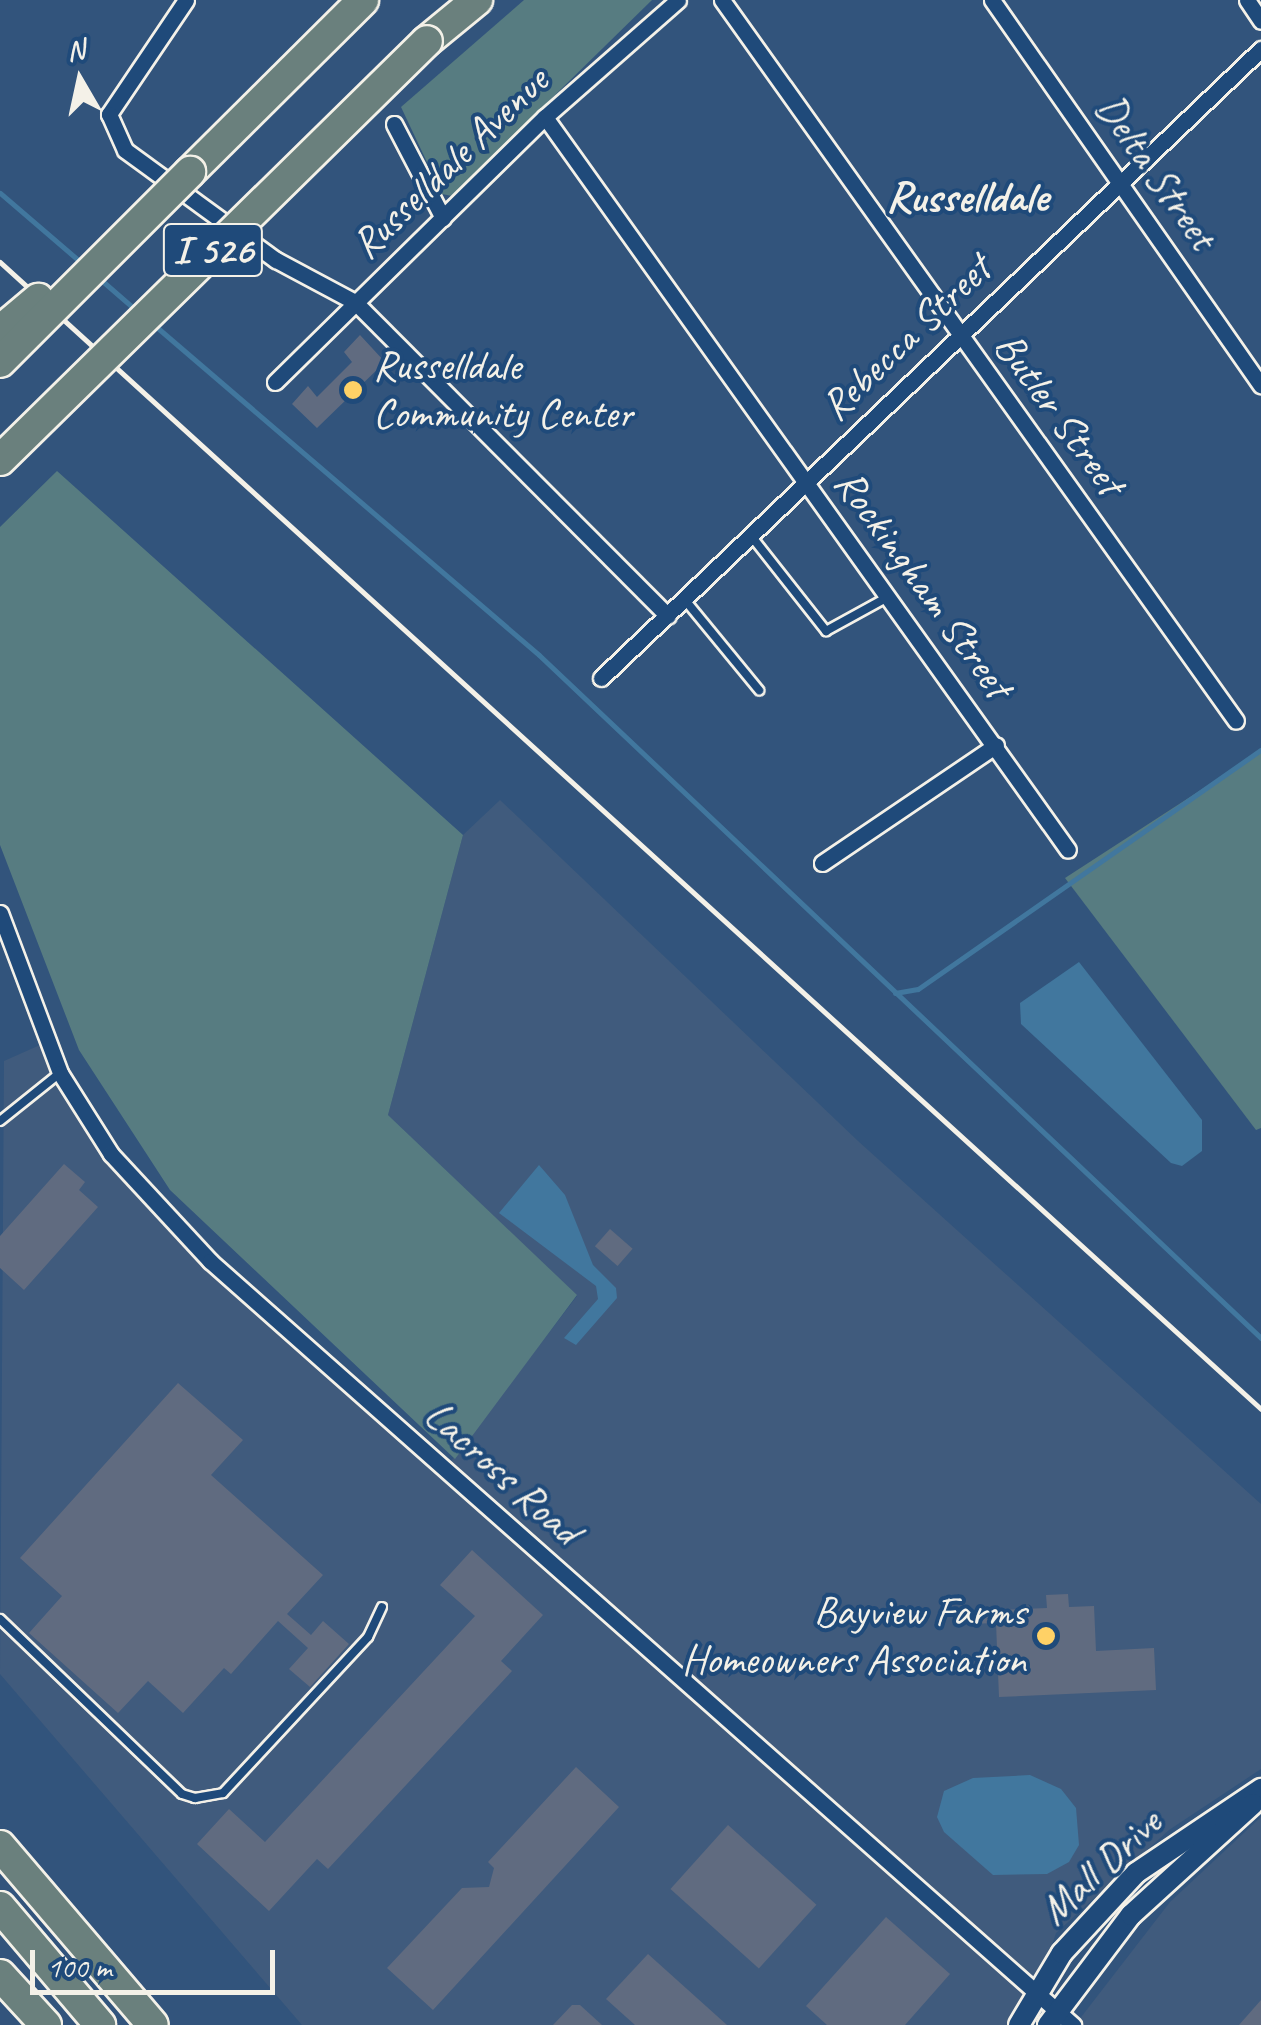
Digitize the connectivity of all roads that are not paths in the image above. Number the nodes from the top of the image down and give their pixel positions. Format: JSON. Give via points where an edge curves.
{"nodes":[{"id":1,"x":186,"y":0,"type":"edge"},
{"id":2,"x":364,"y":0,"type":"edge"},
{"id":3,"x":468,"y":0,"type":"edge"},
{"id":4,"x":478,"y":0,"type":"edge"},
{"id":5,"x":678,"y":0,"type":"edge"},
{"id":6,"x":722,"y":0,"type":"edge"},
{"id":7,"x":992,"y":0,"type":"edge"},
{"id":8,"x":1247,"y":0,"type":"edge"},
{"id":9,"x":1261,"y":20,"type":"edge"},
{"id":10,"x":426,"y":41,"type":"junction"},
{"id":11,"x":1261,"y":50,"type":"edge"},
{"id":12,"x":545,"y":117,"type":"junction"},
{"id":13,"x":394,"y":124,"type":"dead end"},
{"id":14,"x":190,"y":172,"type":"junction"},
{"id":15,"x":1120,"y":180,"type":"junction"},
{"id":16,"x":443,"y":218,"type":"junction"},
{"id":17,"x":356,"y":302,"type":"junction"},
{"id":18,"x":0,"y":331,"type":"edge"},
{"id":19,"x":960,"y":336,"type":"junction"},
{"id":20,"x":0,"y":362,"type":"edge"},
{"id":21,"x":276,"y":382,"type":"dead end"},
{"id":22,"x":1261,"y":385,"type":"edge"},
{"id":23,"x":0,"y":460,"type":"edge"},
{"id":24,"x":806,"y":482,"type":"junction"},
{"id":25,"x":752,"y":537,"type":"junction"},
{"id":26,"x":890,"y":595,"type":"junction"},
{"id":27,"x":686,"y":600,"type":"junction"},
{"id":28,"x":668,"y":616,"type":"junction"},
{"id":29,"x":601,"y":678,"type":"dead end"},
{"id":30,"x":759,"y":690,"type":"dead end"},
{"id":31,"x":1236,"y":721,"type":"dead end"},
{"id":32,"x":996,"y":745,"type":"junction"},
{"id":33,"x":1068,"y":850,"type":"dead end"},
{"id":34,"x":822,"y":863,"type":"dead end"},
{"id":35,"x":0,"y":913,"type":"edge"},
{"id":36,"x":60,"y":1073,"type":"junction"},
{"id":37,"x":0,"y":1121,"type":"edge"},
{"id":38,"x":382,"y":1606,"type":"dead end"},
{"id":39,"x":0,"y":1619,"type":"edge"},
{"id":40,"x":1261,"y":1789,"type":"edge"},
{"id":41,"x":1261,"y":1797,"type":"edge"},
{"id":42,"x":0,"y":1834,"type":"edge"},
{"id":43,"x":0,"y":1846,"type":"edge"},
{"id":44,"x":0,"y":1907,"type":"edge"},
{"id":45,"x":51,"y":1907,"type":"junction"},
{"id":46,"x":0,"y":1975,"type":"edge"},
{"id":47,"x":1036,"y":1993,"type":"junction"},
{"id":48,"x":1052,"y":2018,"type":"edge"},
{"id":49,"x":46,"y":2025,"type":"edge"},
{"id":50,"x":100,"y":2025,"type":"edge"},
{"id":51,"x":152,"y":2025,"type":"edge"},
{"id":52,"x":1018,"y":2025,"type":"edge"},
{"id":53,"x":1073,"y":2025,"type":"edge"}],
"edges":[{"from":1,"to":17,"type":"street","via":[[109,114],[125,150],[276,260]]},
{"from":2,"to":14,"type":"highway","number":"I 526"},
{"from":3,"to":10,"type":"highway","number":"I 526"},
{"from":4,"to":10,"type":"highway"},
{"from":5,"to":12,"type":"street","name":"Russelldale Avenue"},
{"from":6,"to":19,"type":"street","name":"Butler Street"},
{"from":7,"to":15,"type":"street","name":"Delta Street"},
{"from":8,"to":9,"type":"street"},
{"from":10,"to":23,"type":"highway","number":"I 526","bridge":true},
{"from":11,"to":15,"type":"street","name":"Rebecca Street"},
{"from":12,"to":16,"type":"street","name":"Russelldale Avenue"},
{"from":12,"to":24,"type":"street","name":"Rockingham Street"},
{"from":13,"to":16,"type":"street"},
{"from":14,"to":18,"type":"highway","bridge":true},
{"from":14,"to":20,"type":"highway","number":"I 526","bridge":true},
{"from":15,"to":19,"type":"street","name":"Rebecca Street"},
{"from":15,"to":22,"type":"street","name":"Delta Street"},
{"from":16,"to":17,"type":"street","name":"Russelldale Avenue"},
{"from":17,"to":21,"type":"street","name":"Russelldale Avenue"},
{"from":17,"to":28,"type":"street"},
{"from":19,"to":24,"type":"street","name":"Rebecca Street"},
{"from":19,"to":31,"type":"street","name":"Butler Street"},
{"from":24,"to":25,"type":"street","name":"Rebecca Street"},
{"from":24,"to":26,"type":"street","name":"Rockingham Street"},
{"from":25,"to":26,"type":"lane","via":[[826,631]]},
{"from":25,"to":27,"type":"street","name":"Rebecca Street"},
{"from":26,"to":32,"type":"street","name":"Rockingham Street"},
{"from":27,"to":28,"type":"street","name":"Rebecca Street"},
{"from":27,"to":30,"type":"lane"},
{"from":28,"to":29,"type":"street","name":"Rebecca Street"},
{"from":32,"to":33,"type":"street","name":"Rockingham Street"},
{"from":32,"to":34,"type":"street"},
{"from":35,"to":36,"type":"street","name":"Lacross Road"},
{"from":36,"to":37,"type":"lane"},
{"from":36,"to":47,"type":"street","name":"Lacross Road","via":[[111,1154],[210,1261]]},
{"from":38,"to":39,"type":"lane","via":[[368,1636],[223,1792],[195,1798],[182,1794]]},
{"from":40,"to":47,"type":"street","name":"Mall Drive","via":[[1136,1873],[1083,1927]]},
{"from":41,"to":48,"type":"street","name":"Mall Drive","via":[[1131,1916]]},
{"from":42,"to":45,"type":"highway"},
{"from":43,"to":45,"type":"highway"},
{"from":44,"to":50,"type":"highway"},
{"from":45,"to":51,"type":"highway"},
{"from":46,"to":49,"type":"highway"},
{"from":47,"to":48,"type":"street","name":"Lacross Road"},
{"from":47,"to":52,"type":"street","name":"Mall Drive"},
{"from":48,"to":53,"type":"street","name":"Lacross Road"}]}
